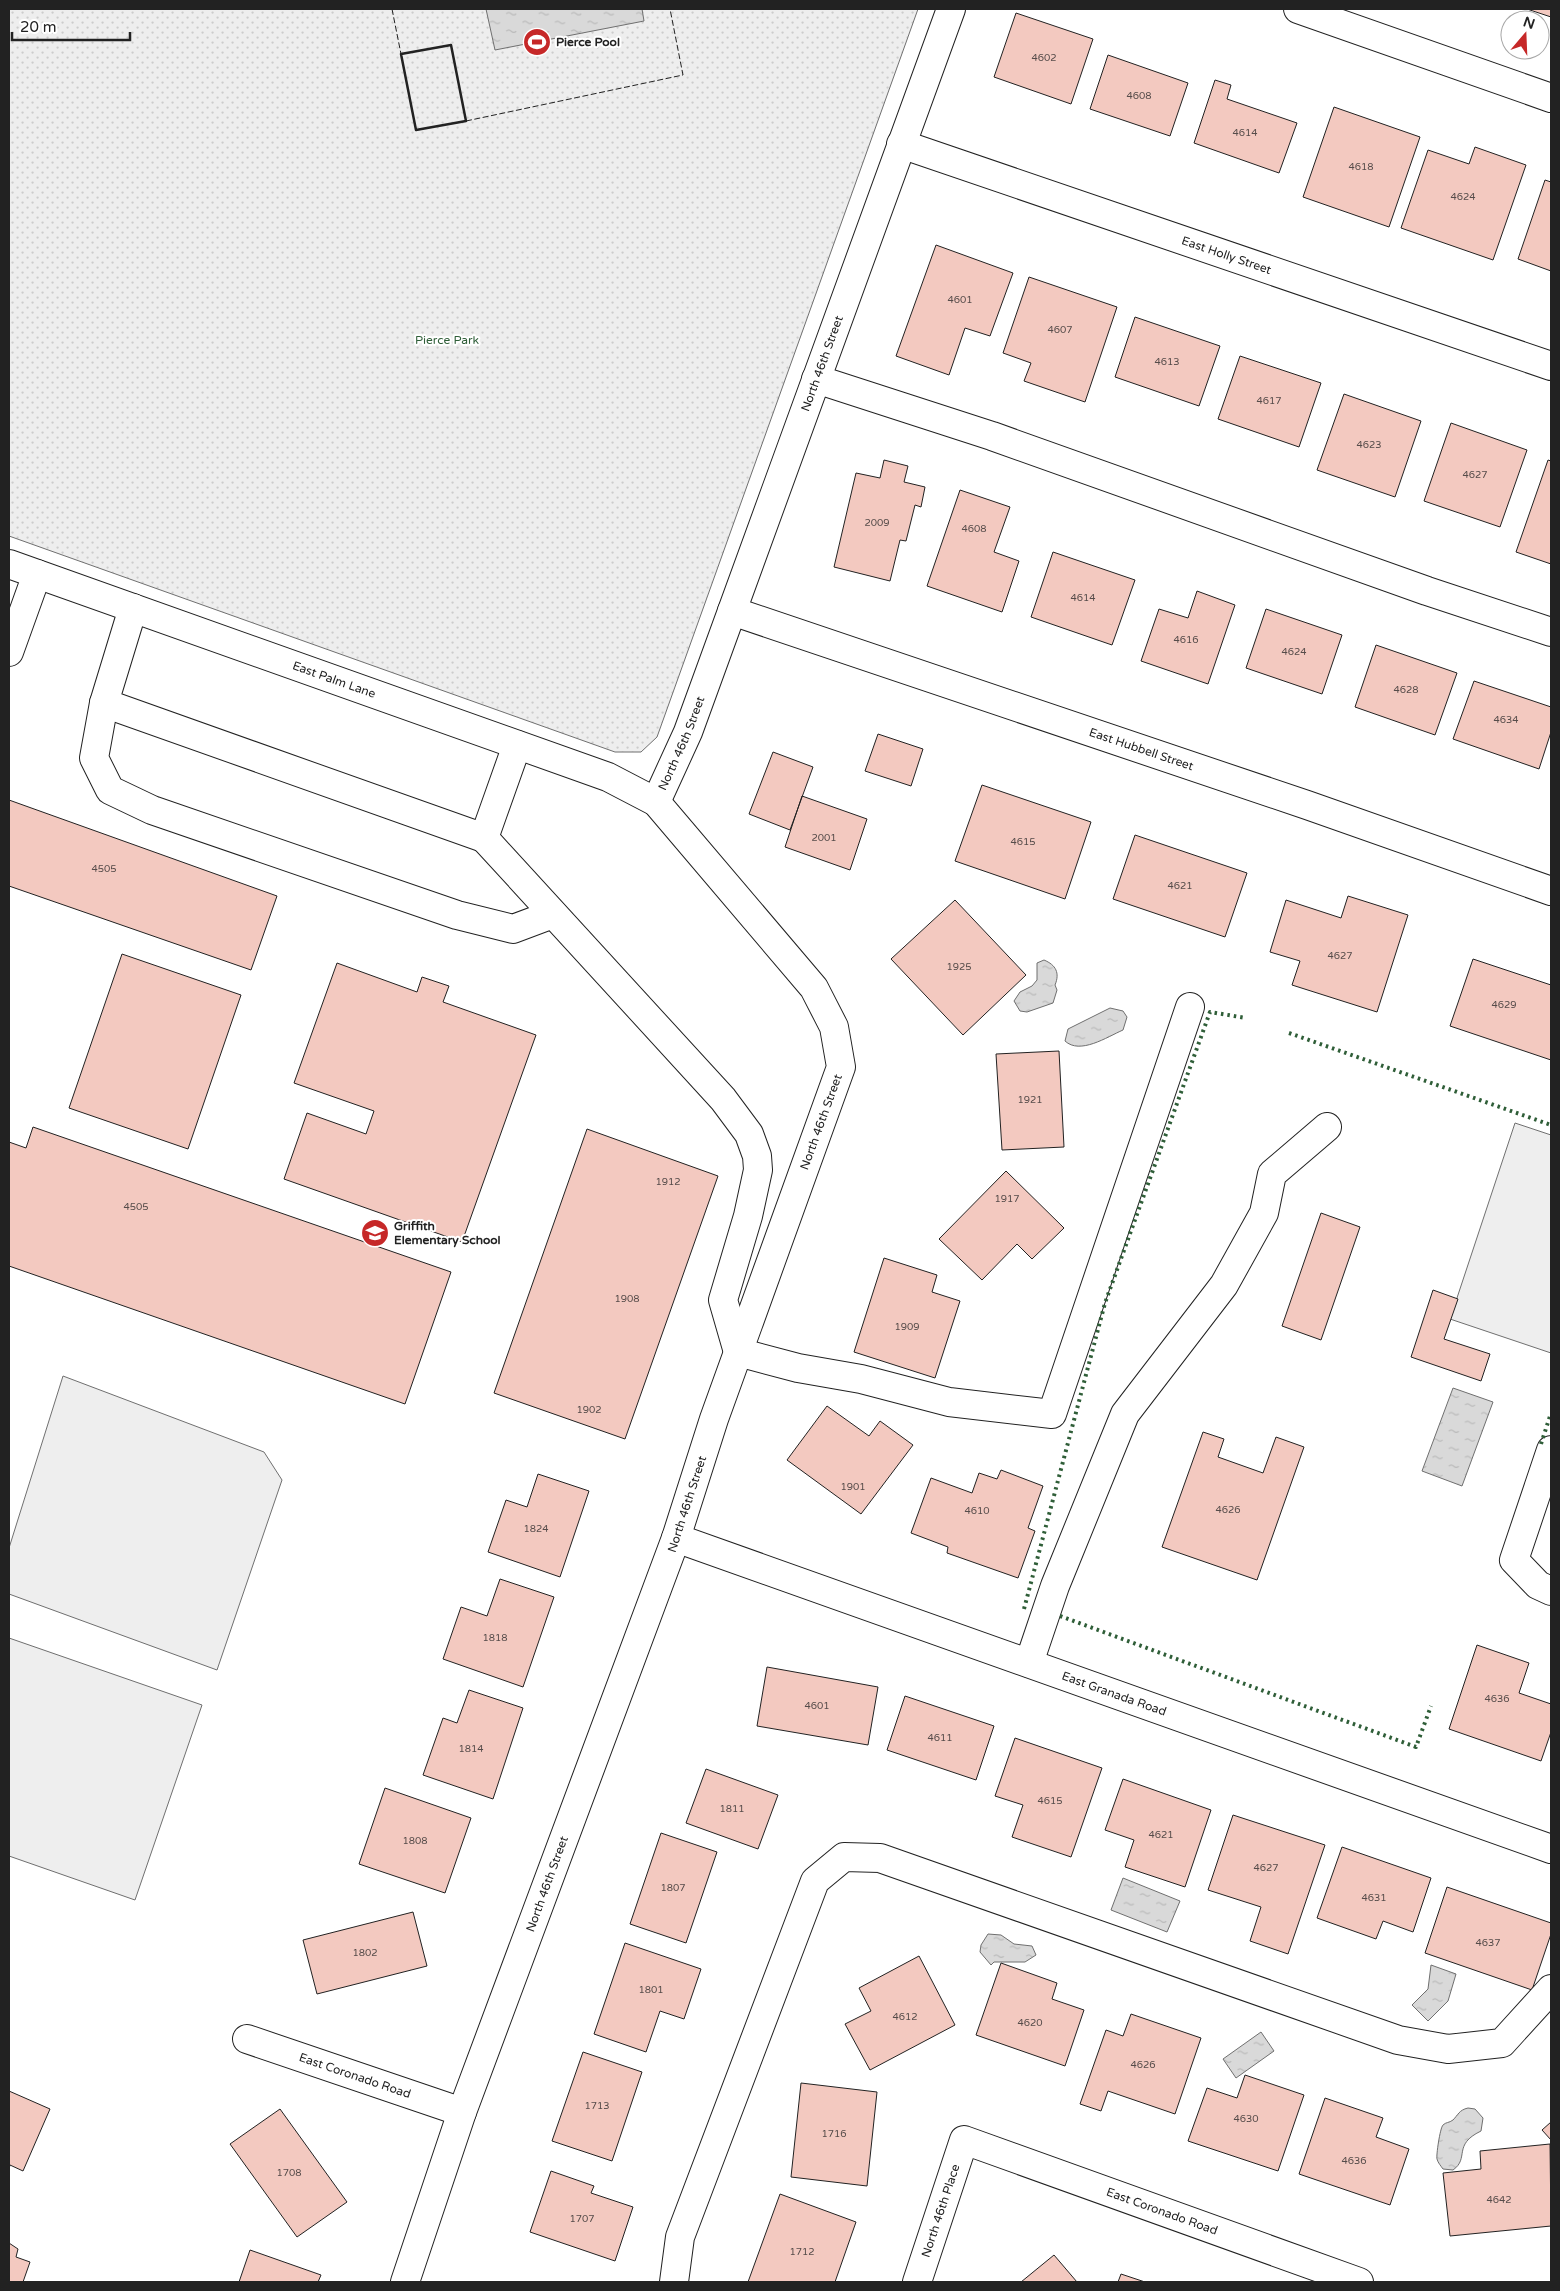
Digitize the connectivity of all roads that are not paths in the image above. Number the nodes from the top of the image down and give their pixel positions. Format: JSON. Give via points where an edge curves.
{"nodes":[{"id":1,"x":951,"y":9,"type":"edge"},
{"id":2,"x":1298,"y":9,"type":"edge"},
{"id":3,"x":1551,"y":98,"type":"edge"},
{"id":4,"x":901,"y":144,"type":"junction"},
{"id":5,"x":1551,"y":366,"type":"edge"},
{"id":6,"x":816,"y":379,"type":"junction"},
{"id":7,"x":9,"y":564,"type":"edge"},
{"id":8,"x":37,"y":574,"type":"junction"},
{"id":9,"x":133,"y":608,"type":"junction"},
{"id":10,"x":732,"y":611,"type":"junction"},
{"id":11,"x":1551,"y":632,"type":"edge"},
{"id":12,"x":9,"y":652,"type":"edge"},
{"id":13,"x":104,"y":703,"type":"junction"},
{"id":14,"x":517,"y":745,"type":"junction"},
{"id":15,"x":656,"y":802,"type":"junction"},
{"id":16,"x":484,"y":838,"type":"junction"},
{"id":17,"x":1551,"y":891,"type":"edge"},
{"id":18,"x":554,"y":914,"type":"junction"},
{"id":19,"x":1190,"y":1007,"type":"dead end"},
{"id":20,"x":1327,"y":1126,"type":"dead end"},
{"id":21,"x":738,"y":1352,"type":"junction"},
{"id":22,"x":1551,"y":1450,"type":"edge"},
{"id":23,"x":676,"y":1538,"type":"junction"},
{"id":24,"x":1551,"y":1591,"type":"edge"},
{"id":25,"x":1029,"y":1663,"type":"junction"},
{"id":26,"x":1551,"y":1849,"type":"edge"},
{"id":27,"x":1551,"y":1989,"type":"edge"},
{"id":28,"x":247,"y":2039,"type":"dead end"},
{"id":29,"x":462,"y":2112,"type":"junction"},
{"id":30,"x":964,"y":2140,"type":"joint"},
{"id":31,"x":405,"y":2282,"type":"edge"},
{"id":32,"x":674,"y":2282,"type":"edge"},
{"id":33,"x":917,"y":2282,"type":"edge"},
{"id":34,"x":1359,"y":2282,"type":"edge"}],
"edges":[{"from":1,"to":4,"type":"street","name":"North 46th Street"},
{"from":2,"to":3,"type":"street"},
{"from":4,"to":5,"type":"street","name":"East Holly Street"},
{"from":4,"to":6,"type":"street","name":"North 46th Street"},
{"from":6,"to":10,"type":"street","name":"North 46th Street"},
{"from":6,"to":11,"type":"street","via":[[992,436]]},
{"from":7,"to":8,"type":"street","name":"East Palm Lane"},
{"from":8,"to":9,"type":"street","name":"East Palm Lane"},
{"from":8,"to":12,"type":"street"},
{"from":9,"to":13,"type":"street"},
{"from":9,"to":14,"type":"street","name":"East Palm Lane"},
{"from":10,"to":15,"type":"street","name":"North 46th Street","via":[[688,732]]},
{"from":10,"to":17,"type":"street","name":"East Hubbell Street"},
{"from":13,"to":16,"type":"street"},
{"from":13,"to":18,"type":"street","via":[[94,758],[110,790],[138,804],[457,915],[513,929]]},
{"from":14,"to":15,"type":"street","name":"East Palm Lane","via":[[608,777]]},
{"from":14,"to":16,"type":"street"},
{"from":15,"to":21,"type":"street","name":"North 46th Street","via":[[814,988],[834,1027],[841,1067]]},
{"from":16,"to":18,"type":"street"},
{"from":18,"to":21,"type":"street","via":[[723,1099],[749,1134],[758,1170],[723,1300]]},
{"from":19,"to":21,"type":"street","via":[[1052,1414],[949,1402]]},
{"from":20,"to":25,"type":"street","via":[[1272,1174],[1264,1214],[1224,1285],[1125,1414],[1055,1586]]},
{"from":21,"to":23,"type":"street","name":"North 46th Street"},
{"from":22,"to":24,"type":"street","via":[[1514,1560],[1538,1585]]},
{"from":23,"to":25,"type":"street","name":"East Granada Road"},
{"from":23,"to":29,"type":"street","name":"North 46th Street"},
{"from":25,"to":26,"type":"street","name":"East Granada Road"},
{"from":27,"to":32,"type":"street","via":[[1502,2043],[1448,2050],[1398,2040],[880,1858],[844,1856],[815,1882],[680,2237]]},
{"from":28,"to":29,"type":"street","name":"East Coronado Road"},
{"from":29,"to":31,"type":"street","name":"North 46th Street"},
{"from":30,"to":33,"type":"street","name":"North 46th Place"},
{"from":30,"to":34,"type":"street","name":"East Coronado Road"}]}
